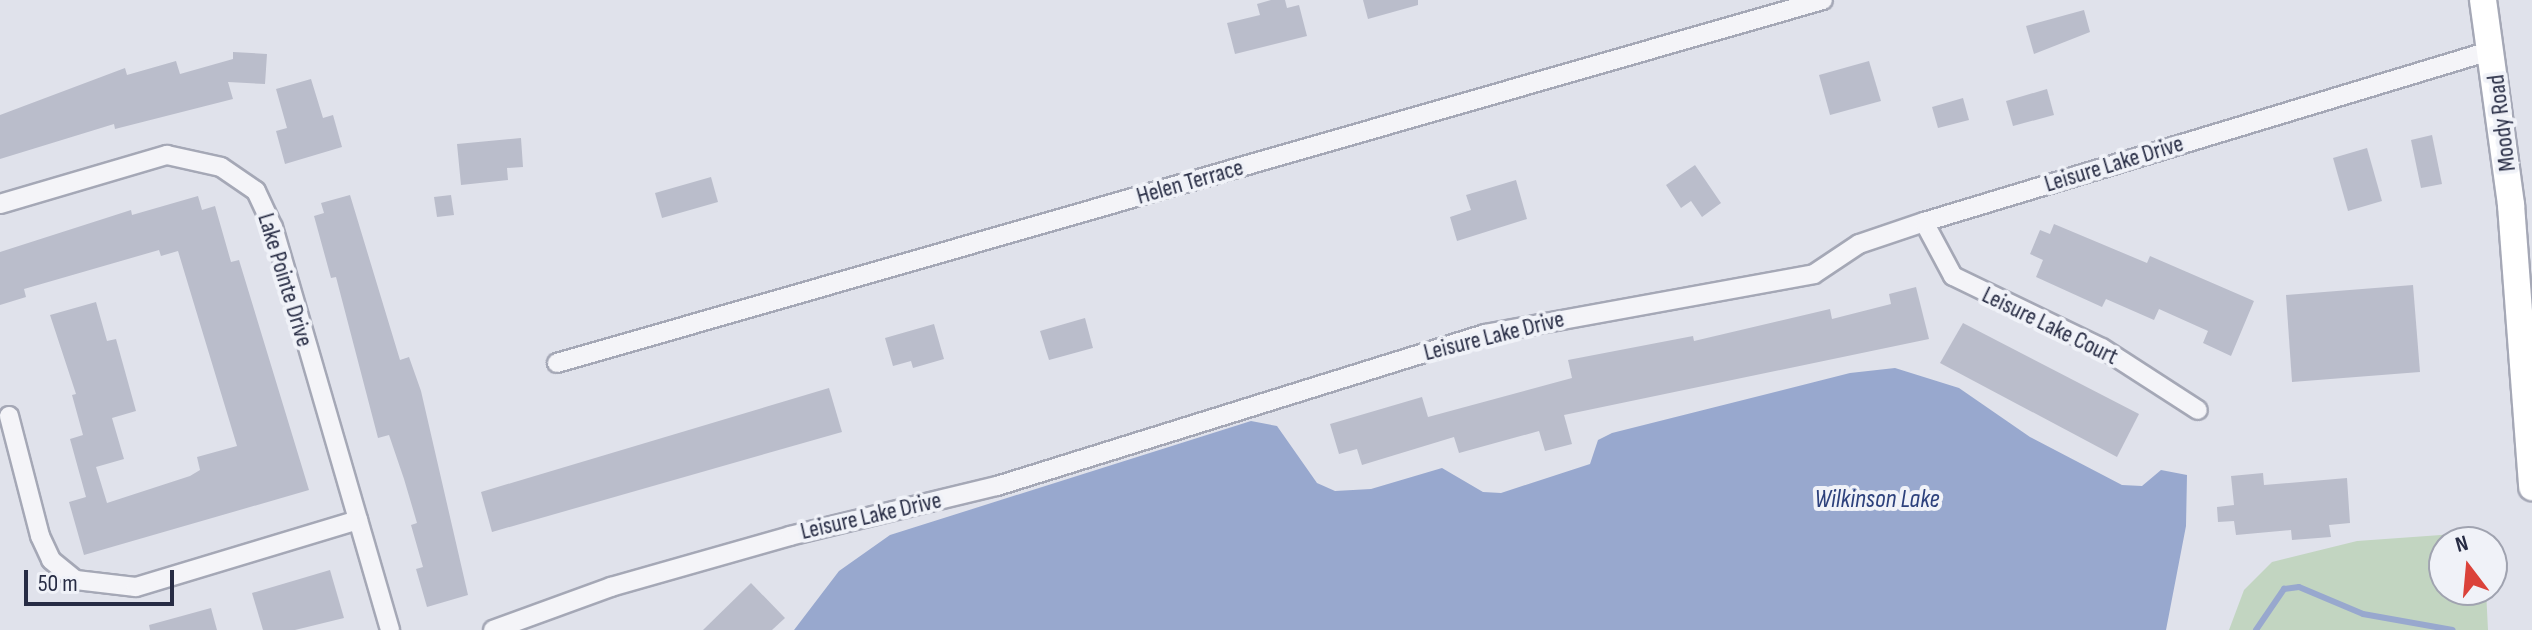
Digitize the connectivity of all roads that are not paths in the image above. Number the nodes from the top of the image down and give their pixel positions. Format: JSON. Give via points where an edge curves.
{"nodes":[{"id":1,"x":1823,"y":0,"type":"edge"},
{"id":2,"x":2483,"y":0,"type":"edge"},
{"id":3,"x":2493,"y":50,"type":"junction"},
{"id":4,"x":0,"y":204,"type":"edge"},
{"id":5,"x":1924,"y":222,"type":"junction"},
{"id":6,"x":557,"y":363,"type":"dead end"},
{"id":7,"x":2198,"y":410,"type":"dead end"},
{"id":8,"x":9,"y":416,"type":"dead end"},
{"id":9,"x":2532,"y":487,"type":"edge"},
{"id":10,"x":358,"y":520,"type":"junction"},
{"id":11,"x":390,"y":630,"type":"edge"},
{"id":12,"x":493,"y":630,"type":"edge"}],
"edges":[{"from":1,"to":6,"type":"street","name":"Helen Terrace"},
{"from":2,"to":3,"type":"main road","name":"Moody Road"},
{"from":3,"to":5,"type":"street","name":"Leisure Lake Drive"},
{"from":3,"to":9,"type":"main road","name":"Moody Road","via":[[2511,205]]},
{"from":4,"to":10,"type":"street","name":"Lake Pointe Drive","via":[[167,155],[221,167],[256,191],[273,227]]},
{"from":5,"to":7,"type":"street","name":"Leisure Lake Court","via":[[1953,276],[2102,348]]},
{"from":5,"to":12,"type":"street","name":"Leisure Lake Drive","via":[[1859,244],[1814,274],[1485,334],[997,486],[790,536],[611,587]]},
{"from":8,"to":10,"type":"street","via":[[40,536],[51,560],[76,580],[136,587]]},
{"from":10,"to":11,"type":"street","name":"Lake Pointe Drive"}]}
